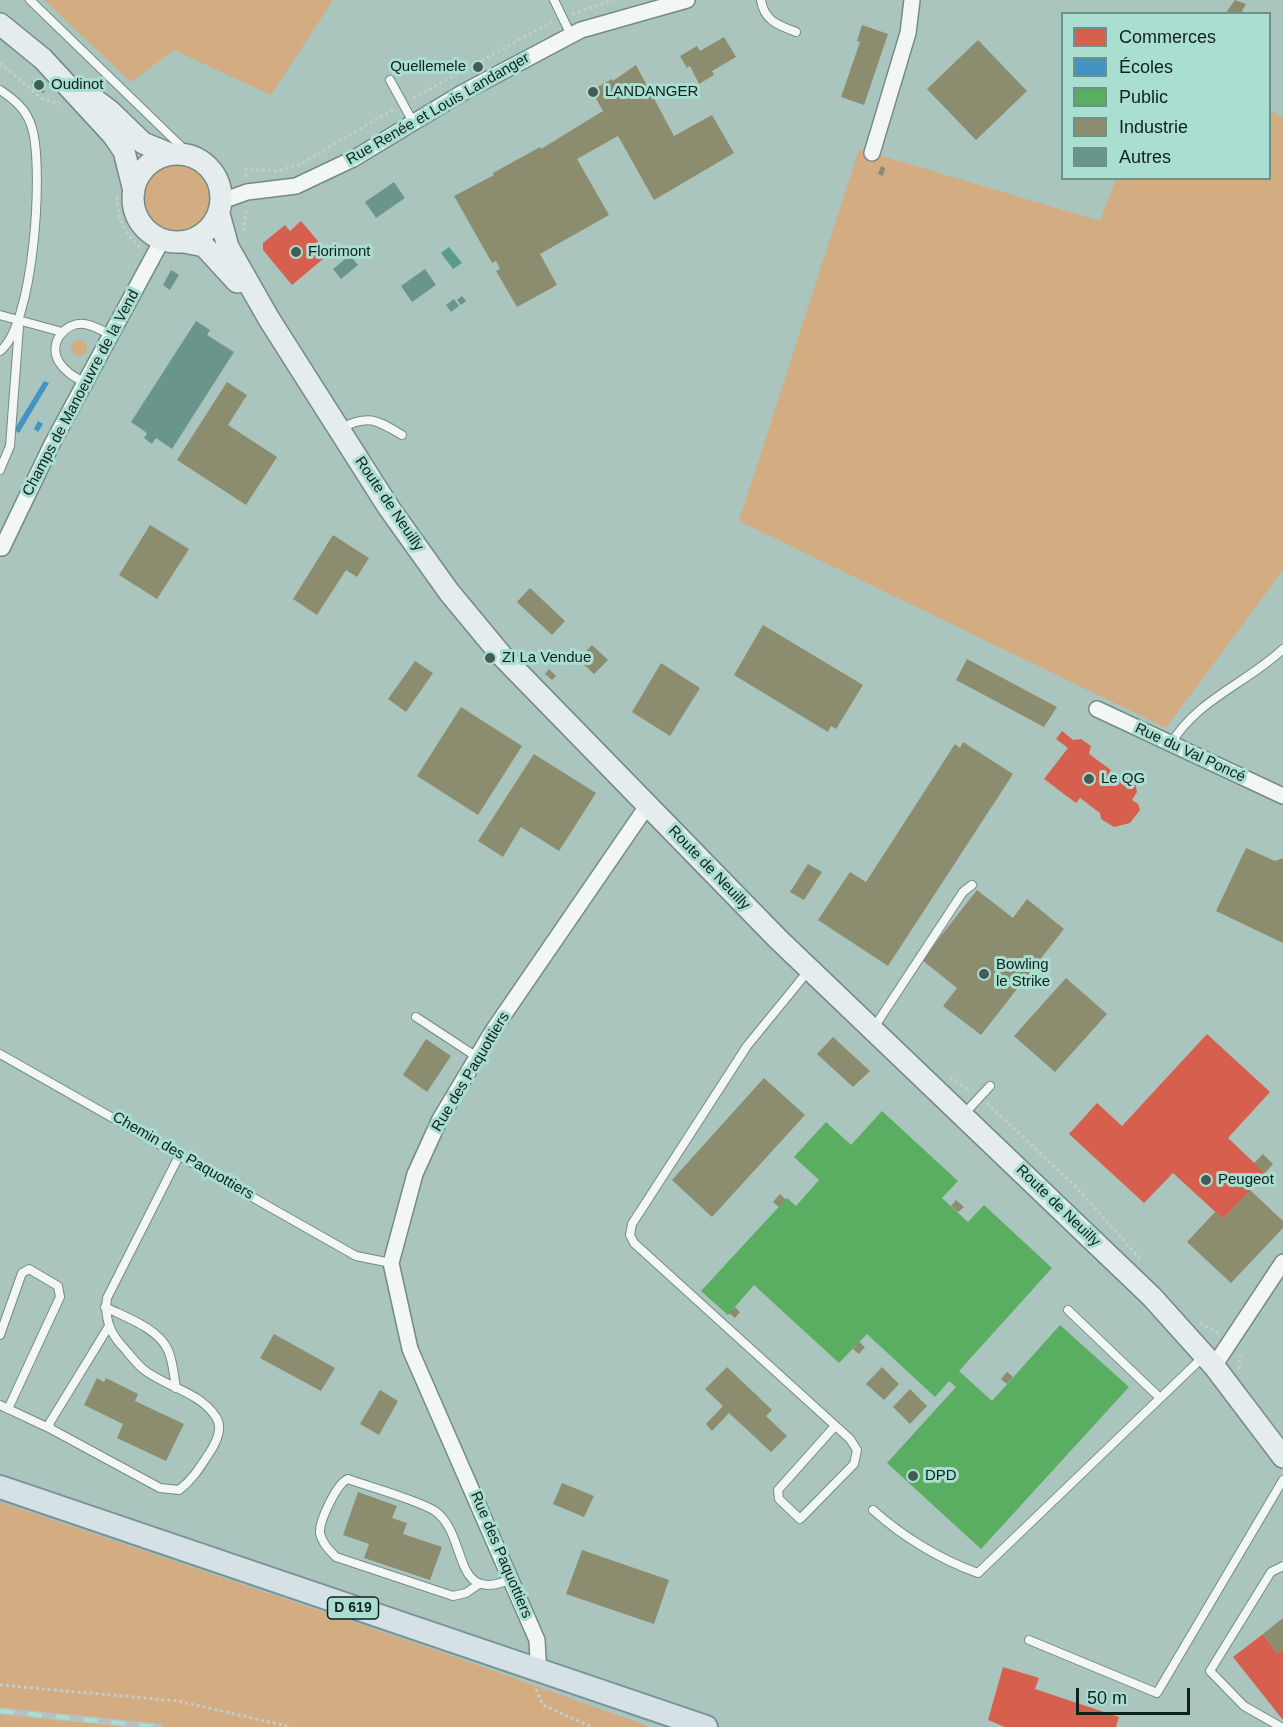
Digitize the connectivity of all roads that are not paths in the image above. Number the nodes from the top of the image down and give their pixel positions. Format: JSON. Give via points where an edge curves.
{"nodes":[{"id":1,"x":30,"y":0,"type":"edge"},
{"id":2,"x":554,"y":0,"type":"edge"},
{"id":3,"x":687,"y":0,"type":"edge"},
{"id":4,"x":761,"y":0,"type":"edge"},
{"id":5,"x":912,"y":0,"type":"edge"},
{"id":6,"x":0,"y":24,"type":"edge"},
{"id":7,"x":796,"y":32,"type":"dead end"},
{"id":8,"x":571,"y":35,"type":"junction"},
{"id":9,"x":43,"y":59,"type":"junction"},
{"id":10,"x":390,"y":80,"type":"dead end"},
{"id":11,"x":0,"y":90,"type":"edge"},
{"id":12,"x":413,"y":122,"type":"junction"},
{"id":13,"x":872,"y":153,"type":"dead end"},
{"id":14,"x":180,"y":155,"type":"junction"},
{"id":15,"x":134,"y":191,"type":"junction"},
{"id":16,"x":220,"y":207,"type":"junction"},
{"id":17,"x":162,"y":240,"type":"junction"},
{"id":18,"x":184,"y":242,"type":"junction"},
{"id":19,"x":0,"y":315,"type":"edge"},
{"id":20,"x":269,"y":318,"type":"junction"},
{"id":21,"x":19,"y":321,"type":"junction"},
{"id":22,"x":62,"y":332,"type":"junction"},
{"id":23,"x":111,"y":335,"type":"junction"},
{"id":24,"x":0,"y":351,"type":"edge"},
{"id":25,"x":85,"y":382,"type":"junction"},
{"id":26,"x":340,"y":429,"type":"junction"},
{"id":27,"x":402,"y":435,"type":"dead end"},
{"id":28,"x":0,"y":470,"type":"edge"},
{"id":29,"x":2,"y":548,"type":"dead end"},
{"id":30,"x":1283,"y":649,"type":"edge"},
{"id":31,"x":1097,"y":709,"type":"dead end"},
{"id":32,"x":1171,"y":744,"type":"junction"},
{"id":33,"x":1283,"y":796,"type":"edge"},
{"id":34,"x":647,"y":806,"type":"junction"},
{"id":35,"x":972,"y":885,"type":"dead end"},
{"id":36,"x":810,"y":969,"type":"junction"},
{"id":37,"x":416,"y":1017,"type":"dead end"},
{"id":38,"x":873,"y":1029,"type":"junction"},
{"id":39,"x":0,"y":1054,"type":"edge"},
{"id":40,"x":477,"y":1057,"type":"junction"},
{"id":41,"x":990,"y":1086,"type":"dead end"},
{"id":42,"x":963,"y":1115,"type":"junction"},
{"id":43,"x":180,"y":1154,"type":"junction"},
{"id":44,"x":1283,"y":1262,"type":"edge"},
{"id":45,"x":391,"y":1263,"type":"junction"},
{"id":46,"x":105,"y":1307,"type":"junction"},
{"id":47,"x":1068,"y":1310,"type":"dead end"},
{"id":48,"x":109,"y":1326,"type":"junction"},
{"id":49,"x":0,"y":1335,"type":"edge"},
{"id":50,"x":1209,"y":1361,"type":"junction"},
{"id":51,"x":176,"y":1388,"type":"junction"},
{"id":52,"x":1160,"y":1398,"type":"junction"},
{"id":53,"x":0,"y":1405,"type":"edge"},
{"id":54,"x":8,"y":1409,"type":"junction"},
{"id":55,"x":835,"y":1426,"type":"junction"},
{"id":56,"x":51,"y":1429,"type":"junction"},
{"id":57,"x":1283,"y":1457,"type":"edge"},
{"id":58,"x":1283,"y":1480,"type":"edge"},
{"id":59,"x":0,"y":1487,"type":"edge"},
{"id":60,"x":873,"y":1510,"type":"dead end"},
{"id":61,"x":1283,"y":1566,"type":"edge"},
{"id":62,"x":511,"y":1579,"type":"junction"},
{"id":63,"x":478,"y":1584,"type":"junction"},
{"id":64,"x":1029,"y":1640,"type":"dead end"},
{"id":65,"x":534,"y":1674,"type":"junction"},
{"id":66,"x":706,"y":1727,"type":"edge"},
{"id":67,"x":1281,"y":1727,"type":"edge"}],
"edges":[{"from":1,"to":14,"type":"lane"},
{"from":2,"to":8,"type":"lane"},
{"from":3,"to":8,"type":"street","name":"Rue Renée et Louis Landanger"},
{"from":4,"to":7,"type":"lane","via":[[763,12],[775,24]]},
{"from":5,"to":13,"type":"street","via":[[908,33]]},
{"from":6,"to":9,"type":"main road"},
{"from":8,"to":12,"type":"street","name":"Rue Renée et Louis Landanger"},
{"from":9,"to":14,"type":"main road","via":[[110,111],[143,143]]},
{"from":9,"to":15,"type":"main road","via":[[113,135],[124,151]]},
{"from":10,"to":12,"type":"lane"},
{"from":11,"to":21,"type":"lane","via":[[19,104],[32,126],[38,160],[30,272]]},
{"from":12,"to":16,"type":"street","name":"Rue Renée et Louis Landanger","via":[[353,159],[296,186],[248,192]]},
{"from":14,"to":15,"type":"main road","via":[[146,166]]},
{"from":14,"to":16,"type":"main road","via":[[206,163],[215,174]]},
{"from":15,"to":17,"type":"main road","via":[[136,215],[147,230]]},
{"from":16,"to":18,"type":"main road","via":[[211,227]]},
{"from":16,"to":20,"type":"main road","name":"Route de Neuilly","via":[[228,247]]},
{"from":17,"to":18,"type":"main road"},
{"from":17,"to":23,"type":"street","name":"Champs de Manoeuvre de la Vend"},
{"from":18,"to":20,"type":"main road","via":[[204,246]]},
{"from":19,"to":21,"type":"lane"},
{"from":20,"to":26,"type":"main road","name":"Route de Neuilly"},
{"from":21,"to":22,"type":"lane"},
{"from":21,"to":24,"type":"lane"},
{"from":21,"to":28,"type":"lane","via":[[10,446]]},
{"from":22,"to":23,"type":"lane","via":[[85,324]]},
{"from":22,"to":25,"type":"lane","via":[[54,348],[57,359],[64,369]]},
{"from":23,"to":25,"type":"street","name":"Champs de Manoeuvre de la Vend"},
{"from":25,"to":29,"type":"street","name":"Champs de Manoeuvre de la Vend"},
{"from":26,"to":27,"type":"lane","via":[[369,418]]},
{"from":26,"to":34,"type":"main road","name":"Route de Neuilly","via":[[389,508],[449,592],[502,656]]},
{"from":30,"to":32,"type":"lane","via":[[1244,682],[1195,713],[1180,727]]},
{"from":31,"to":32,"type":"street","name":"Rue du Val Poncé"},
{"from":32,"to":33,"type":"street","name":"Rue du Val Poncé"},
{"from":34,"to":36,"type":"main road","name":"Route de Neuilly"},
{"from":34,"to":40,"type":"street","name":"Rue des Paquottiers"},
{"from":35,"to":38,"type":"lane","via":[[963,892]]},
{"from":36,"to":38,"type":"main road","name":"Route de Neuilly"},
{"from":36,"to":55,"type":"lane","via":[[747,1046],[632,1224],[630,1235],[634,1243]]},
{"from":37,"to":40,"type":"lane"},
{"from":38,"to":42,"type":"main road","name":"Route de Neuilly"},
{"from":39,"to":43,"type":"lane","name":"Chemin des Paquottiers"},
{"from":40,"to":45,"type":"street","name":"Rue des Paquottiers","via":[[440,1119],[415,1174]]},
{"from":41,"to":42,"type":"lane"},
{"from":42,"to":50,"type":"main road","name":"Route de Neuilly","via":[[1152,1297]]},
{"from":43,"to":45,"type":"lane","name":"Chemin des Paquottiers","via":[[365,1258]]},
{"from":43,"to":46,"type":"lane"},
{"from":44,"to":50,"type":"street","via":[[1231,1339]]},
{"from":45,"to":62,"type":"street","name":"Rue des Paquottiers","via":[[410,1349]]},
{"from":46,"to":48,"type":"lane"},
{"from":46,"to":51,"type":"lane","via":[[151,1332],[169,1350]]},
{"from":47,"to":52,"type":"lane"},
{"from":48,"to":51,"type":"lane","via":[[143,1370]]},
{"from":48,"to":56,"type":"lane","via":[[50,1424]]},
{"from":49,"to":54,"type":"lane","via":[[22,1272],[29,1269],[58,1286],[60,1297]]},
{"from":50,"to":52,"type":"lane"},
{"from":50,"to":57,"type":"main road","name":"Route de Neuilly"},
{"from":51,"to":56,"type":"lane","via":[[203,1403],[217,1418],[219,1428],[216,1443],[192,1480],[179,1490],[160,1488]]},
{"from":52,"to":60,"type":"lane","via":[[978,1573],[893,1528]]},
{"from":53,"to":54,"type":"lane"},
{"from":54,"to":56,"type":"lane"},
{"from":55,"to":55,"type":"lane","via":[[856,1450],[855,1464],[800,1519],[779,1499],[778,1490]]},
{"from":58,"to":64,"type":"lane","via":[[1156,1693]]},
{"from":59,"to":65,"type":"main road","number":"D 619"},
{"from":61,"to":67,"type":"lane","via":[[1271,1572],[1210,1671],[1244,1706]]},
{"from":62,"to":63,"type":"lane","via":[[495,1586]]},
{"from":62,"to":65,"type":"street","name":"Rue des Paquottiers","via":[[537,1640]]},
{"from":63,"to":63,"type":"lane","via":[[469,1575],[447,1524],[434,1510],[348,1479],[338,1486],[320,1529],[323,1542],[336,1557],[453,1596]]},
{"from":65,"to":66,"type":"main road","number":"D 619"}]}
